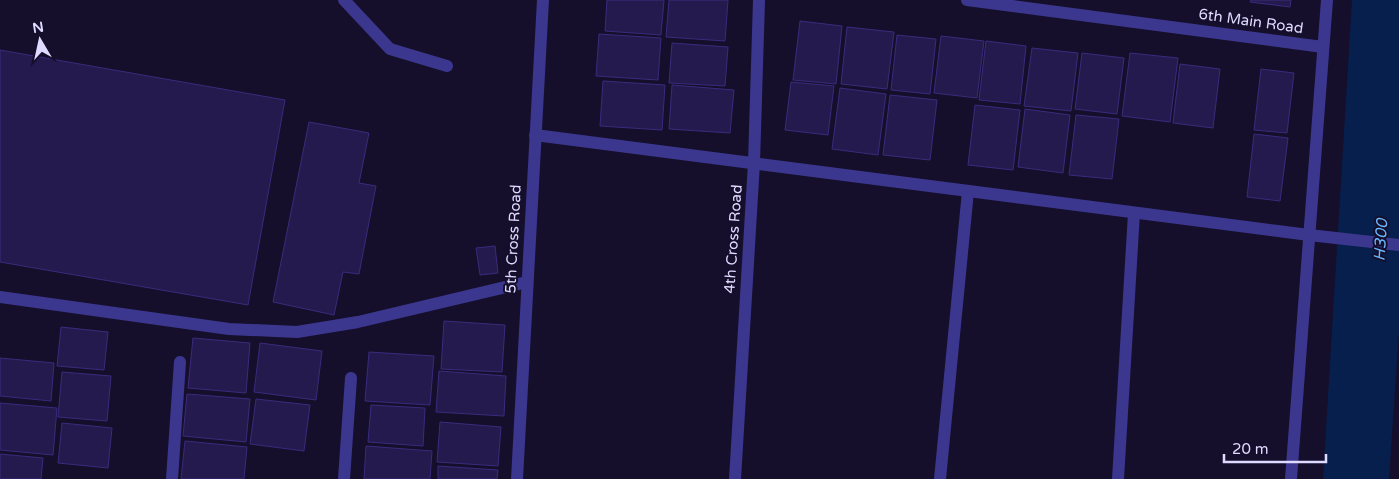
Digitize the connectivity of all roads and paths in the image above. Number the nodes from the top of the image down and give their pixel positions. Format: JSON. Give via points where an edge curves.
{"nodes":[{"id":1,"x":344,"y":0,"type":"edge"},
{"id":2,"x":543,"y":0,"type":"edge"},
{"id":3,"x":759,"y":0,"type":"edge"},
{"id":4,"x":967,"y":0,"type":"edge"},
{"id":5,"x":1327,"y":0,"type":"edge"},
{"id":6,"x":1323,"y":48,"type":"junction"},
{"id":7,"x":447,"y":66,"type":"dead end"},
{"id":8,"x":535,"y":135,"type":"junction"},
{"id":9,"x":754,"y":164,"type":"junction"},
{"id":10,"x":968,"y":191,"type":"junction"},
{"id":11,"x":1134,"y":213,"type":"junction"},
{"id":12,"x":1309,"y":235,"type":"junction"},
{"id":13,"x":1399,"y":245,"type":"edge"},
{"id":14,"x":527,"y":282,"type":"junction"},
{"id":15,"x":0,"y":297,"type":"edge"},
{"id":16,"x":180,"y":362,"type":"dead end"},
{"id":17,"x":351,"y":378,"type":"dead end"},
{"id":18,"x":172,"y":479,"type":"edge"},
{"id":19,"x":344,"y":479,"type":"edge"},
{"id":20,"x":517,"y":479,"type":"edge"},
{"id":21,"x":735,"y":479,"type":"edge"},
{"id":22,"x":940,"y":479,"type":"edge"},
{"id":23,"x":1118,"y":479,"type":"edge"},
{"id":24,"x":1291,"y":479,"type":"edge"}],
"edges":[{"from":1,"to":7,"type":"street","via":[[390,49]]},
{"from":2,"to":8,"type":"street","name":"5th Cross Road"},
{"from":3,"to":9,"type":"street","name":"4th Cross Road"},
{"from":4,"to":6,"type":"street","name":"6th Main Road"},
{"from":5,"to":6,"type":"street"},
{"from":6,"to":12,"type":"street"},
{"from":8,"to":9,"type":"street"},
{"from":8,"to":14,"type":"street","name":"5th Cross Road"},
{"from":9,"to":10,"type":"street"},
{"from":9,"to":21,"type":"street","name":"4th Cross Road"},
{"from":10,"to":11,"type":"street"},
{"from":10,"to":22,"type":"street"},
{"from":11,"to":12,"type":"street"},
{"from":11,"to":23,"type":"street"},
{"from":12,"to":13,"type":"street"},
{"from":12,"to":24,"type":"street"},
{"from":14,"to":15,"type":"street","via":[[358,322],[297,332],[229,329]]},
{"from":14,"to":20,"type":"street","name":"5th Cross Road"},
{"from":16,"to":18,"type":"street"},
{"from":17,"to":19,"type":"street"}]}
